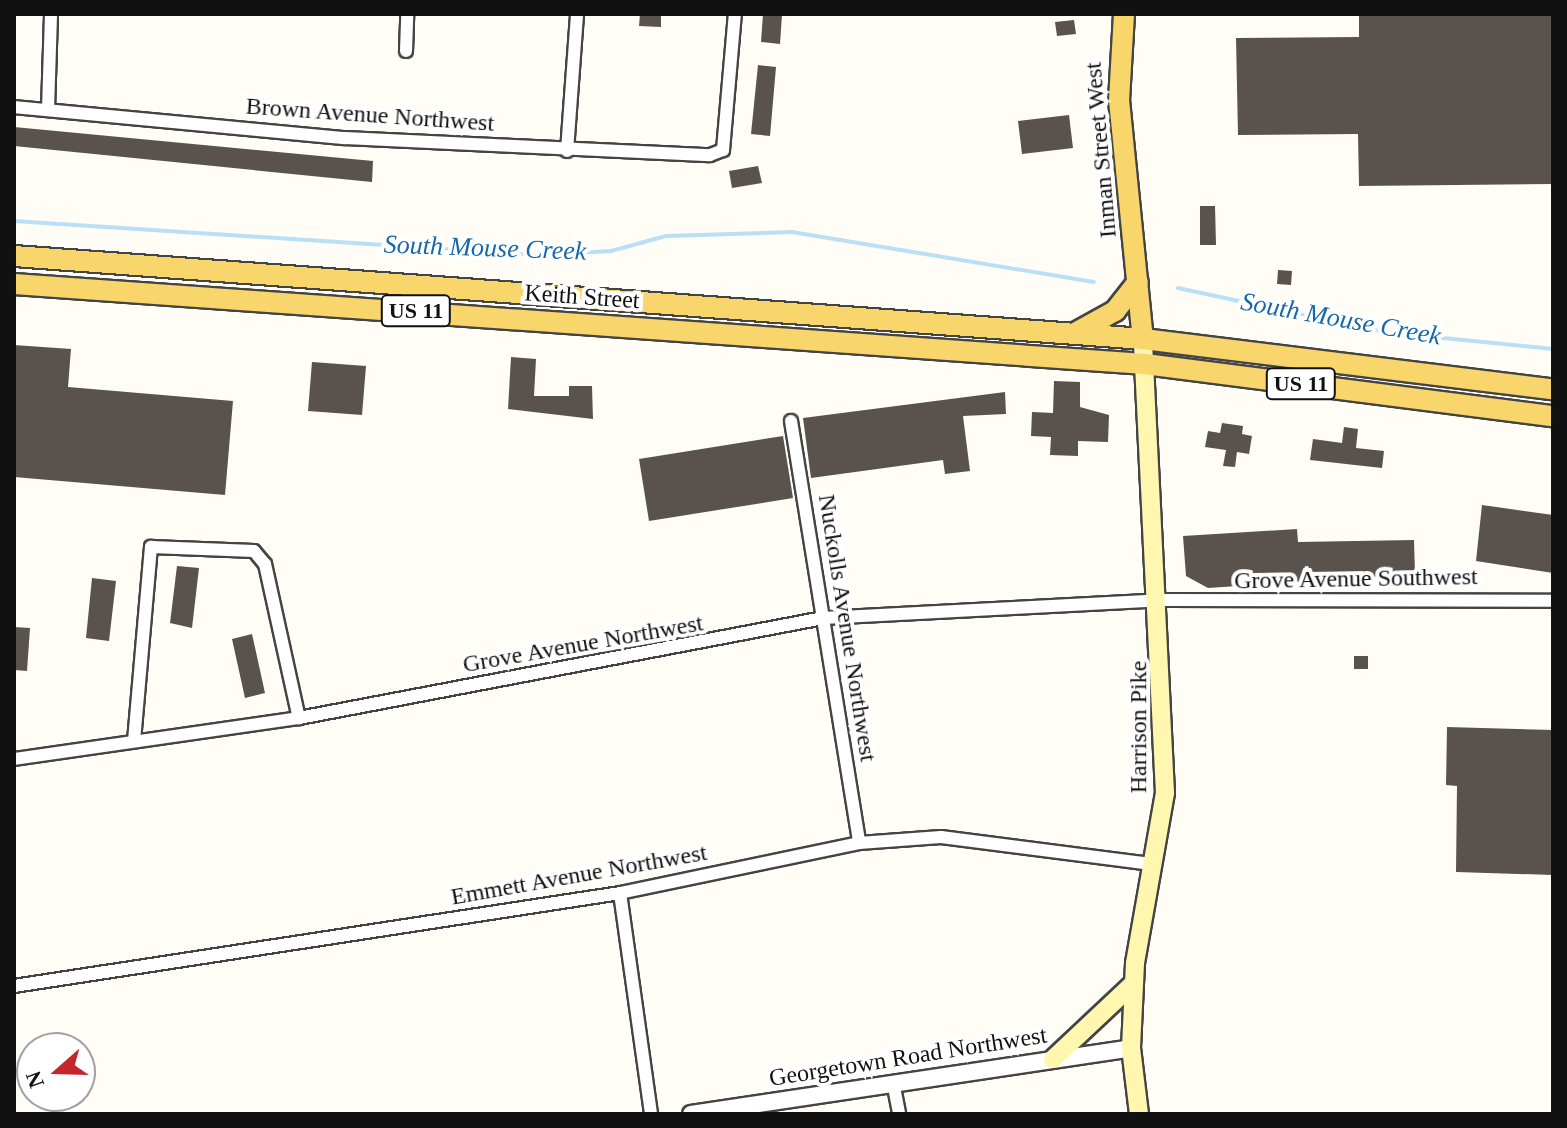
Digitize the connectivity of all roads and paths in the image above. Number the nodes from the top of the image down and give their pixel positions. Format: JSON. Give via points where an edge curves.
{"nodes":[{"id":1,"x":51,"y":14,"type":"edge"},
{"id":2,"x":407,"y":14,"type":"edge"},
{"id":3,"x":577,"y":14,"type":"edge"},
{"id":4,"x":735,"y":14,"type":"edge"},
{"id":5,"x":1124,"y":14,"type":"edge"},
{"id":6,"x":406,"y":51,"type":"dead end"},
{"id":7,"x":14,"y":107,"type":"edge"},
{"id":8,"x":48,"y":110,"type":"junction"},
{"id":9,"x":567,"y":151,"type":"junction"},
{"id":10,"x":14,"y":256,"type":"edge"},
{"id":11,"x":261,"y":272,"type":"junction"},
{"id":12,"x":1138,"y":282,"type":"junction"},
{"id":13,"x":14,"y":284,"type":"edge"},
{"id":14,"x":260,"y":300,"type":"junction"},
{"id":15,"x":737,"y":310,"type":"junction"},
{"id":16,"x":1074,"y":334,"type":"junction"},
{"id":17,"x":735,"y":335,"type":"junction"},
{"id":18,"x":1143,"y":339,"type":"junction"},
{"id":19,"x":1145,"y":364,"type":"junction"},
{"id":20,"x":1460,"y":378,"type":"junction"},
{"id":21,"x":1553,"y":389,"type":"edge"},
{"id":22,"x":1456,"y":404,"type":"junction"},
{"id":23,"x":1553,"y":416,"type":"edge"},
{"id":24,"x":791,"y":421,"type":"dead end"},
{"id":25,"x":1161,"y":600,"type":"junction"},
{"id":26,"x":1553,"y":601,"type":"edge"},
{"id":27,"x":823,"y":618,"type":"junction"},
{"id":28,"x":299,"y":718,"type":"junction"},
{"id":29,"x":134,"y":741,"type":"junction"},
{"id":30,"x":14,"y":759,"type":"edge"},
{"id":31,"x":859,"y":843,"type":"junction"},
{"id":32,"x":1151,"y":864,"type":"junction"},
{"id":33,"x":620,"y":893,"type":"junction"},
{"id":34,"x":1134,"y":983,"type":"junction"},
{"id":35,"x":14,"y":986,"type":"edge"},
{"id":36,"x":1131,"y":1048,"type":"junction"},
{"id":37,"x":1053,"y":1059,"type":"junction"},
{"id":38,"x":893,"y":1082,"type":"junction"},
{"id":39,"x":651,"y":1114,"type":"edge"},
{"id":40,"x":691,"y":1114,"type":"edge"},
{"id":41,"x":899,"y":1114,"type":"edge"},
{"id":42,"x":1139,"y":1114,"type":"edge"}],
"edges":[{"from":1,"to":8,"type":"street"},
{"from":2,"to":6,"type":"street"},
{"from":3,"to":9,"type":"street"},
{"from":4,"to":9,"type":"street","name":"Brown Avenue Northwest","via":[[723,150],[664,156]]},
{"from":5,"to":12,"type":"main road","name":"Inman Street West","via":[[1119,100]]},
{"from":7,"to":8,"type":"street","name":"Brown Avenue Northwest"},
{"from":8,"to":9,"type":"street","name":"Brown Avenue Northwest"},
{"from":10,"to":11,"type":"main road","name":"Keith Street","number":"US 11"},
{"from":11,"to":14,"type":"main road"},
{"from":11,"to":15,"type":"main road","name":"Keith Street","number":"US 11"},
{"from":12,"to":16,"type":"main road","via":[[1115,311]]},
{"from":12,"to":18,"type":"main road","name":"Inman Street West"},
{"from":13,"to":14,"type":"main road","name":"Keith Street","number":"US 11"},
{"from":14,"to":17,"type":"main road","name":"Keith Street","number":"US 11"},
{"from":15,"to":16,"type":"main road","name":"Keith Street","number":"US 11"},
{"from":15,"to":17,"type":"main road"},
{"from":16,"to":18,"type":"main road","name":"Keith Street","number":"US 11"},
{"from":17,"to":19,"type":"main road","name":"Keith Street","number":"US 11"},
{"from":18,"to":19,"type":"main road","name":"Harrison Pike"},
{"from":18,"to":20,"type":"main road","number":"US 11"},
{"from":19,"to":22,"type":"main road","number":"US 11"},
{"from":19,"to":25,"type":"main road","name":"Harrison Pike"},
{"from":20,"to":21,"type":"main road","number":"US 11"},
{"from":20,"to":22,"type":"main road"},
{"from":22,"to":23,"type":"main road","number":"US 11"},
{"from":24,"to":27,"type":"street","name":"Nuckolls Avenue Northwest"},
{"from":25,"to":26,"type":"street","name":"Grove Avenue Southwest","via":[[1193,605],[1431,596]]},
{"from":25,"to":27,"type":"street","name":"Grove Avenue Northwest"},
{"from":25,"to":32,"type":"main road","name":"Harrison Pike","via":[[1165,793]]},
{"from":27,"to":28,"type":"street","name":"Grove Avenue Northwest"},
{"from":27,"to":31,"type":"street","name":"Nuckolls Avenue Northwest"},
{"from":28,"to":29,"type":"street","name":"Grove Avenue Northwest"},
{"from":28,"to":29,"type":"street","via":[[265,564],[254,551],[151,547]]},
{"from":29,"to":30,"type":"street","name":"Grove Avenue Northwest"},
{"from":31,"to":32,"type":"street","name":"Emmett Avenue Northwest","via":[[941,837]]},
{"from":31,"to":33,"type":"street","name":"Emmett Avenue Northwest"},
{"from":32,"to":34,"type":"main road","name":"Harrison Pike"},
{"from":33,"to":35,"type":"street","name":"Emmett Avenue Northwest"},
{"from":33,"to":39,"type":"street"},
{"from":34,"to":36,"type":"main road","name":"Harrison Pike"},
{"from":34,"to":37,"type":"main road"},
{"from":36,"to":37,"type":"street","name":"Georgetown Road Northwest"},
{"from":36,"to":42,"type":"main road","name":"Harrison Pike"},
{"from":37,"to":38,"type":"street","name":"Georgetown Road Northwest"},
{"from":38,"to":40,"type":"street","name":"Georgetown Road Northwest"},
{"from":38,"to":41,"type":"street"}]}
